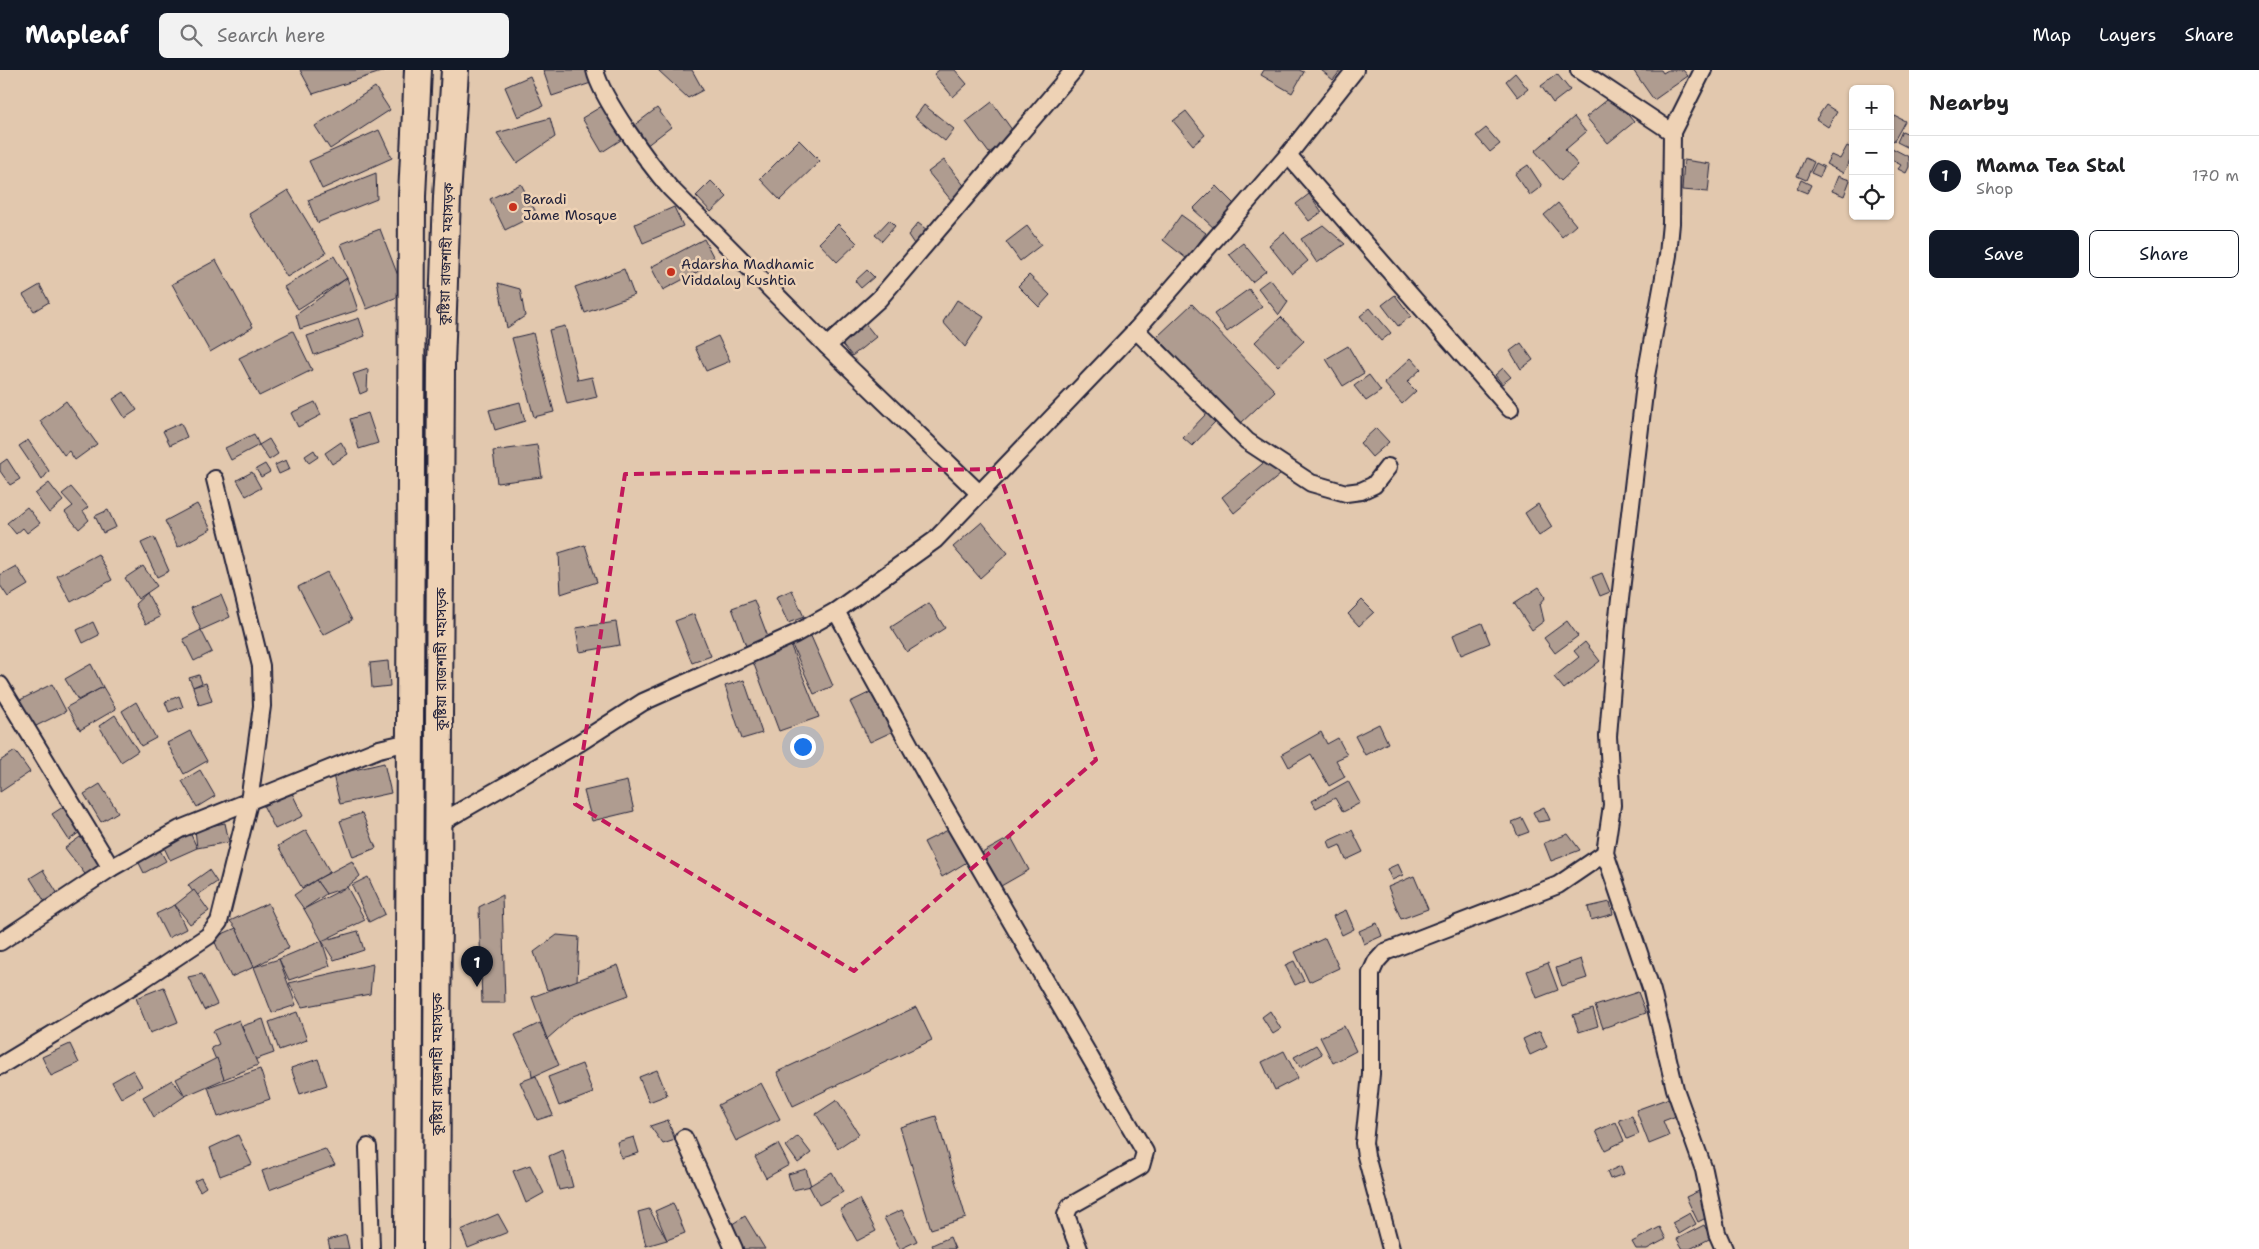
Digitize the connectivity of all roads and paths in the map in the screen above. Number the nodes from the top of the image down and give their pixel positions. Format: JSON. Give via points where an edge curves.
{"nodes":[{"id":1,"x":418,"y":70,"type":"edge"},
{"id":2,"x":455,"y":70,"type":"edge"},
{"id":3,"x":595,"y":70,"type":"edge"},
{"id":4,"x":1074,"y":70,"type":"edge"},
{"id":5,"x":1355,"y":70,"type":"edge"},
{"id":6,"x":1579,"y":70,"type":"edge"},
{"id":7,"x":1703,"y":70,"type":"edge"},
{"id":8,"x":1672,"y":132,"type":"junction"},
{"id":9,"x":1288,"y":155,"type":"junction"},
{"id":10,"x":1136,"y":330,"type":"junction"},
{"id":11,"x":827,"y":346,"type":"junction"},
{"id":12,"x":1510,"y":408,"type":"dead end"},
{"id":13,"x":1388,"y":467,"type":"dead end"},
{"id":14,"x":215,"y":478,"type":"dead end"},
{"id":15,"x":979,"y":493,"type":"junction"},
{"id":16,"x":836,"y":612,"type":"junction"},
{"id":17,"x":412,"y":639,"type":"junction"},
{"id":18,"x":441,"y":643,"type":"junction"},
{"id":19,"x":0,"y":684,"type":"edge"},
{"id":20,"x":409,"y":742,"type":"junction"},
{"id":21,"x":249,"y":802,"type":"junction"},
{"id":22,"x":438,"y":824,"type":"junction"},
{"id":23,"x":1605,"y":853,"type":"junction"},
{"id":24,"x":111,"y":868,"type":"junction"},
{"id":25,"x":0,"y":942,"type":"edge"},
{"id":26,"x":410,"y":1016,"type":"junction"},
{"id":27,"x":438,"y":1018,"type":"junction"},
{"id":28,"x":0,"y":1066,"type":"edge"},
{"id":29,"x":684,"y":1138,"type":"dead end"},
{"id":30,"x":368,"y":1147,"type":"dead end"},
{"id":31,"x":371,"y":1249,"type":"edge"},
{"id":32,"x":408,"y":1249,"type":"edge"},
{"id":33,"x":436,"y":1249,"type":"edge"},
{"id":34,"x":734,"y":1249,"type":"edge"},
{"id":35,"x":1079,"y":1249,"type":"edge"},
{"id":36,"x":1392,"y":1249,"type":"edge"},
{"id":37,"x":1724,"y":1249,"type":"edge"}],
"edges":[{"from":1,"to":17,"type":"highway","name":"কুষ্টিয়া রাজশাহী মহাসড়ক","via":[[412,196]]},
{"from":2,"to":18,"type":"highway","name":"কুষ্টিয়া রাজশাহী মহাসড়ক","via":[[441,365]]},
{"from":3,"to":11,"type":"street","via":[[614,108],[666,183]]},
{"from":4,"to":11,"type":"street","via":[[879,299]]},
{"from":5,"to":9,"type":"street"},
{"from":6,"to":8,"type":"street"},
{"from":7,"to":8,"type":"street"},
{"from":8,"to":23,"type":"street","via":[[1668,255],[1646,376],[1616,634],[1608,736],[1612,805]]},
{"from":9,"to":10,"type":"street"},
{"from":9,"to":12,"type":"street"},
{"from":10,"to":13,"type":"street","via":[[1247,441],[1311,483],[1346,494],[1361,491],[1374,485]]},
{"from":10,"to":15,"type":"street"},
{"from":11,"to":15,"type":"street"},
{"from":14,"to":21,"type":"street","via":[[261,666],[262,706]]},
{"from":15,"to":16,"type":"street","via":[[935,540]]},
{"from":16,"to":22,"type":"street","via":[[795,634],[643,702],[579,743]]},
{"from":16,"to":35,"type":"street","via":[[929,780],[1145,1152],[1141,1166],[1070,1206],[1066,1215]]},
{"from":17,"to":18,"type":"highway"},
{"from":17,"to":20,"type":"highway","name":"কুষ্টিয়া রাজশাহী মহাসড়ক"},
{"from":18,"to":22,"type":"highway","name":"কুষ্টিয়া রাজশাহী মহাসড়ক"},
{"from":19,"to":24,"type":"street"},
{"from":20,"to":21,"type":"street","via":[[379,749]]},
{"from":20,"to":26,"type":"highway","name":"কুষ্টিয়া রাজশাহী মহাসড়ক"},
{"from":21,"to":24,"type":"street","via":[[180,829]]},
{"from":21,"to":28,"type":"street","via":[[219,922],[208,936]]},
{"from":22,"to":27,"type":"highway","name":"কুষ্টিয়া রাজশাহী মহাসড়ক"},
{"from":23,"to":36,"type":"street","via":[[1558,885],[1385,952],[1376,962],[1371,973],[1371,1074],[1364,1143]]},
{"from":23,"to":37,"type":"street","via":[[1652,991],[1674,1089],[1704,1170],[1717,1233]]},
{"from":24,"to":25,"type":"street"},
{"from":26,"to":27,"type":"highway"},
{"from":26,"to":32,"type":"highway","name":"কুষ্টিয়া রাজশাহী মহাসড়ক"},
{"from":27,"to":33,"type":"highway","name":"কুষ্টিয়া রাজশাহী মহাসড়ক"},
{"from":29,"to":34,"type":"street"},
{"from":30,"to":31,"type":"street"}]}
